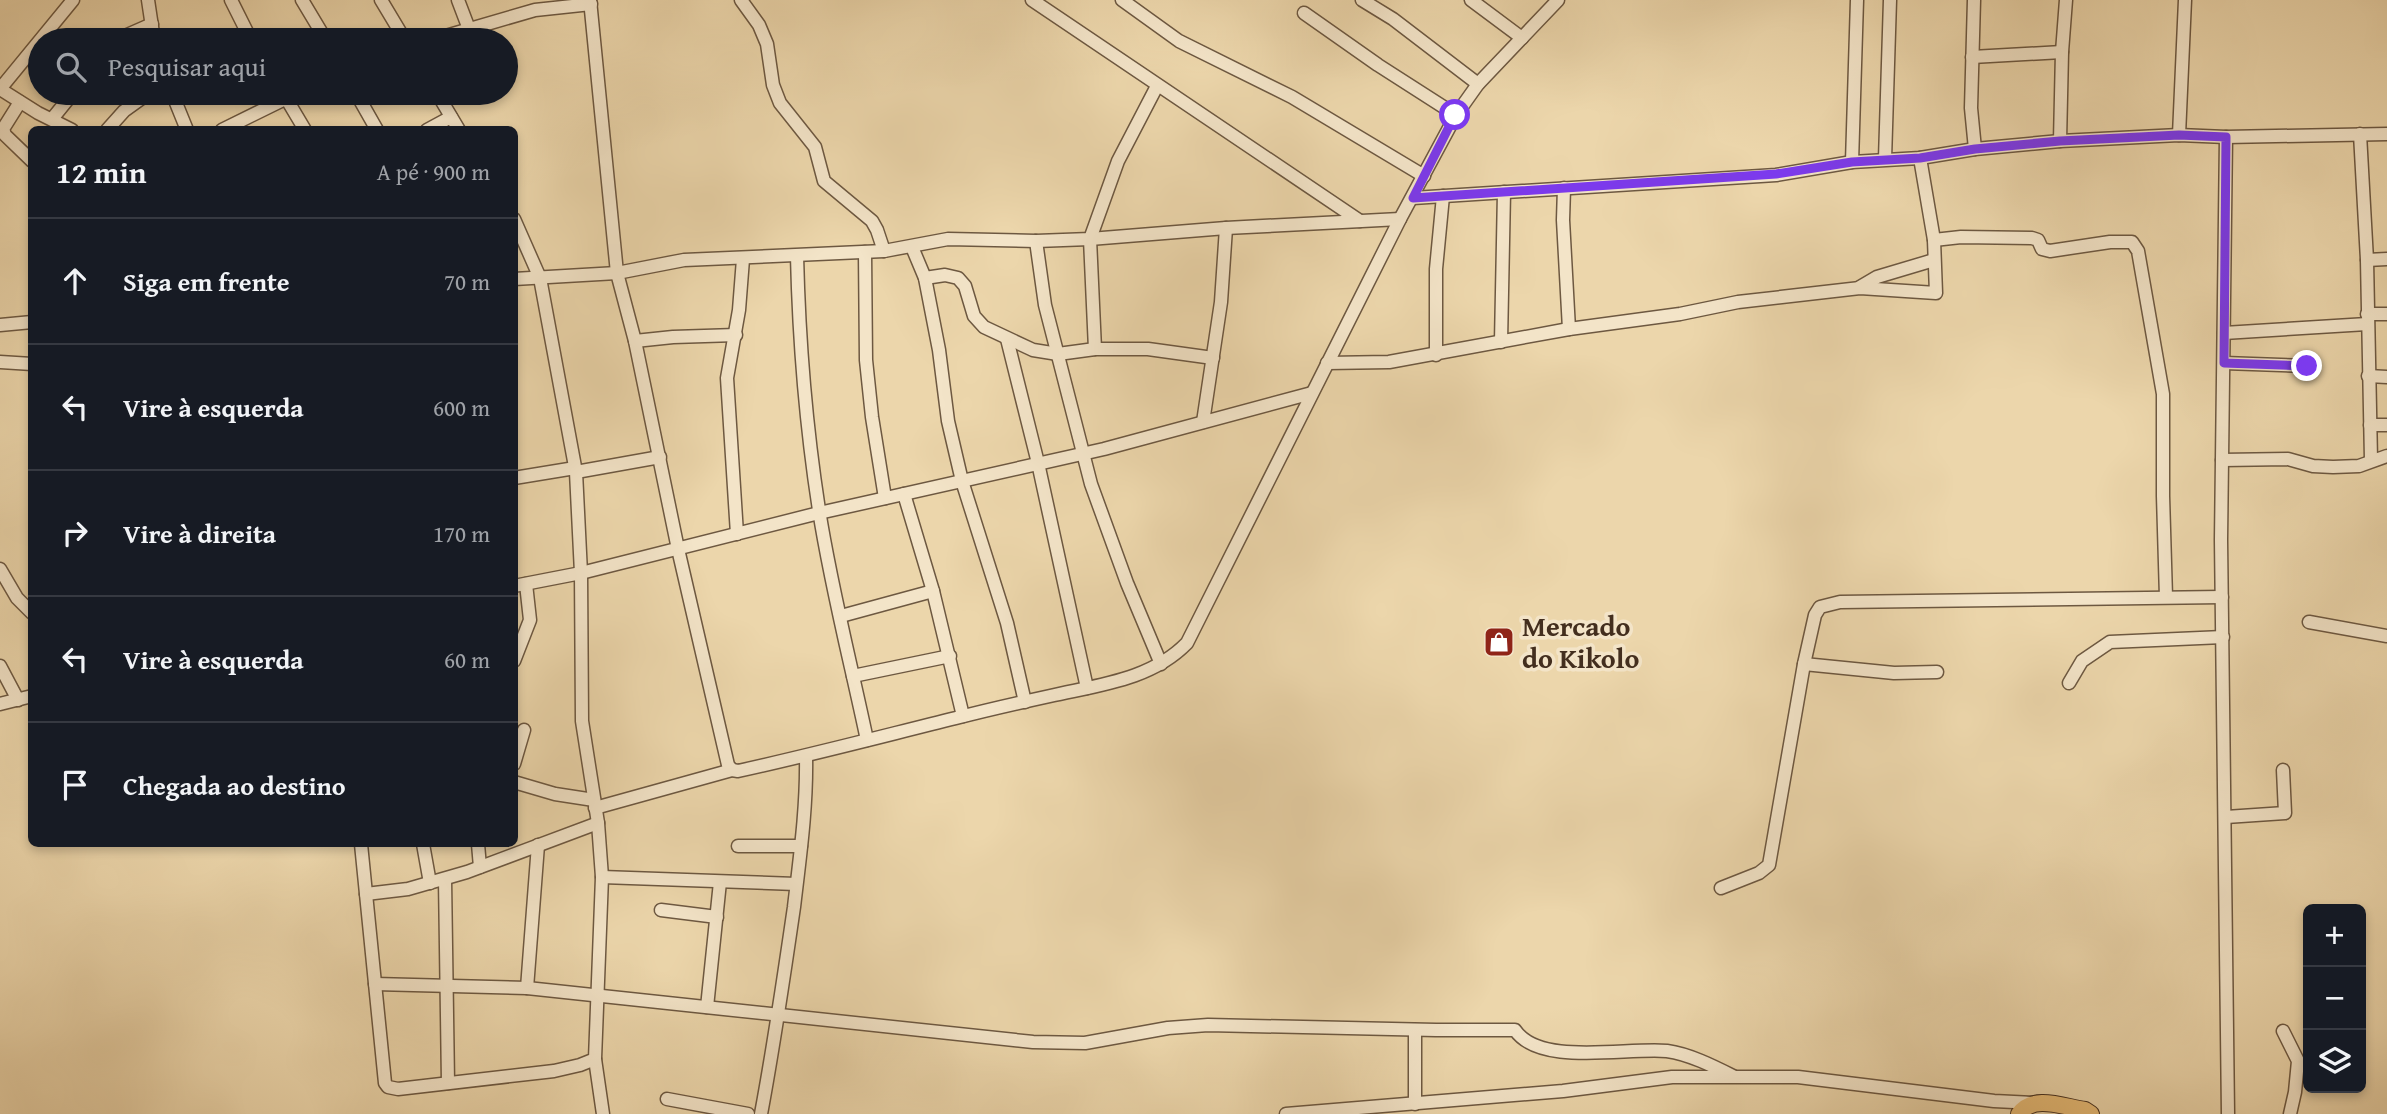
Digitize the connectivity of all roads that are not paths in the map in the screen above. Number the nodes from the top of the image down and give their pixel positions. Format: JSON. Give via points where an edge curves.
{"nodes":[{"id":1,"x":73,"y":0,"type":"edge"},
{"id":2,"x":148,"y":0,"type":"edge"},
{"id":3,"x":231,"y":0,"type":"edge"},
{"id":4,"x":302,"y":0,"type":"edge"},
{"id":5,"x":381,"y":0,"type":"edge"},
{"id":6,"x":457,"y":0,"type":"edge"},
{"id":7,"x":741,"y":0,"type":"edge"},
{"id":8,"x":1032,"y":0,"type":"edge"},
{"id":9,"x":1122,"y":0,"type":"edge"},
{"id":10,"x":1362,"y":0,"type":"edge"},
{"id":11,"x":1471,"y":0,"type":"edge"},
{"id":12,"x":1558,"y":0,"type":"edge"},
{"id":13,"x":1857,"y":0,"type":"edge"},
{"id":14,"x":1890,"y":0,"type":"edge"},
{"id":15,"x":1974,"y":0,"type":"edge"},
{"id":16,"x":2066,"y":0,"type":"edge"},
{"id":17,"x":2185,"y":0,"type":"edge"},
{"id":18,"x":590,"y":2,"type":"edge"},
{"id":19,"x":1304,"y":13,"type":"dead end"},
{"id":20,"x":152,"y":24,"type":"junction"},
{"id":21,"x":50,"y":28,"type":"edge"},
{"id":22,"x":144,"y":28,"type":"edge"},
{"id":23,"x":152,"y":28,"type":"edge"},
{"id":24,"x":245,"y":28,"type":"edge"},
{"id":25,"x":319,"y":28,"type":"edge"},
{"id":26,"x":398,"y":28,"type":"edge"},
{"id":27,"x":469,"y":28,"type":"edge"},
{"id":28,"x":472,"y":28,"type":"edge"},
{"id":29,"x":1522,"y":38,"type":"junction"},
{"id":30,"x":2062,"y":51,"type":"junction"},
{"id":31,"x":28,"y":55,"type":"edge"},
{"id":32,"x":1972,"y":57,"type":"junction"},
{"id":33,"x":1478,"y":84,"type":"junction"},
{"id":34,"x":1157,"y":86,"type":"junction"},
{"id":35,"x":0,"y":89,"type":"edge"},
{"id":36,"x":20,"y":102,"type":"junction"},
{"id":37,"x":64,"y":105,"type":"edge"},
{"id":38,"x":132,"y":105,"type":"edge"},
{"id":39,"x":177,"y":105,"type":"edge"},
{"id":40,"x":270,"y":105,"type":"edge"},
{"id":41,"x":294,"y":105,"type":"edge"},
{"id":42,"x":362,"y":105,"type":"edge"},
{"id":43,"x":444,"y":105,"type":"edge"},
{"id":44,"x":1455,"y":115,"type":"junction"},
{"id":45,"x":452,"y":117,"type":"junction"},
{"id":46,"x":52,"y":120,"type":"junction"},
{"id":47,"x":64,"y":126,"type":"edge"},
{"id":48,"x":111,"y":126,"type":"edge"},
{"id":49,"x":185,"y":126,"type":"edge"},
{"id":50,"x":234,"y":126,"type":"edge"},
{"id":51,"x":303,"y":126,"type":"edge"},
{"id":52,"x":373,"y":126,"type":"edge"},
{"id":53,"x":435,"y":126,"type":"edge"},
{"id":54,"x":457,"y":126,"type":"edge"},
{"id":55,"x":2360,"y":134,"type":"junction"},
{"id":56,"x":2387,"y":134,"type":"edge"},
{"id":57,"x":2179,"y":135,"type":"junction"},
{"id":58,"x":2226,"y":137,"type":"junction"},
{"id":59,"x":2060,"y":141,"type":"junction"},
{"id":60,"x":1975,"y":149,"type":"junction"},
{"id":61,"x":28,"y":156,"type":"edge"},
{"id":62,"x":1920,"y":158,"type":"junction"},
{"id":63,"x":1885,"y":159,"type":"junction"},
{"id":64,"x":1852,"y":162,"type":"junction"},
{"id":65,"x":1424,"y":176,"type":"junction"},
{"id":66,"x":1564,"y":188,"type":"junction"},
{"id":67,"x":1504,"y":192,"type":"junction"},
{"id":68,"x":1443,"y":196,"type":"junction"},
{"id":69,"x":1413,"y":198,"type":"junction"},
{"id":70,"x":1400,"y":219,"type":"junction"},
{"id":71,"x":1361,"y":221,"type":"junction"},
{"id":72,"x":518,"y":228,"type":"edge"},
{"id":73,"x":1226,"y":228,"type":"junction"},
{"id":74,"x":1090,"y":239,"type":"junction"},
{"id":75,"x":1934,"y":240,"type":"junction"},
{"id":76,"x":1036,"y":241,"type":"junction"},
{"id":77,"x":912,"y":247,"type":"junction"},
{"id":78,"x":884,"y":251,"type":"junction"},
{"id":79,"x":865,"y":252,"type":"junction"},
{"id":80,"x":797,"y":256,"type":"junction"},
{"id":81,"x":743,"y":259,"type":"junction"},
{"id":82,"x":2387,"y":259,"type":"edge"},
{"id":83,"x":1934,"y":260,"type":"junction"},
{"id":84,"x":2367,"y":260,"type":"junction"},
{"id":85,"x":617,"y":274,"type":"junction"},
{"id":86,"x":540,"y":278,"type":"junction"},
{"id":87,"x":925,"y":278,"type":"junction"},
{"id":88,"x":518,"y":279,"type":"edge"},
{"id":89,"x":1860,"y":288,"type":"junction"},
{"id":90,"x":2387,"y":314,"type":"edge"},
{"id":91,"x":2367,"y":319,"type":"junction"},
{"id":92,"x":28,"y":322,"type":"edge"},
{"id":93,"x":0,"y":325,"type":"edge"},
{"id":94,"x":1569,"y":329,"type":"junction"},
{"id":95,"x":2224,"y":333,"type":"junction"},
{"id":96,"x":736,"y":335,"type":"junction"},
{"id":97,"x":1007,"y":339,"type":"junction"},
{"id":98,"x":635,"y":341,"type":"junction"},
{"id":99,"x":1501,"y":342,"type":"junction"},
{"id":100,"x":1095,"y":349,"type":"junction"},
{"id":101,"x":1058,"y":354,"type":"junction"},
{"id":102,"x":1436,"y":355,"type":"junction"},
{"id":103,"x":1213,"y":358,"type":"junction"},
{"id":104,"x":0,"y":362,"type":"edge"},
{"id":105,"x":1327,"y":363,"type":"junction"},
{"id":106,"x":2224,"y":363,"type":"junction"},
{"id":107,"x":28,"y":364,"type":"edge"},
{"id":108,"x":2307,"y":366,"type":"dead end"},
{"id":109,"x":2368,"y":376,"type":"junction"},
{"id":110,"x":2387,"y":377,"type":"edge"},
{"id":111,"x":1312,"y":393,"type":"junction"},
{"id":112,"x":1203,"y":422,"type":"junction"},
{"id":113,"x":2370,"y":425,"type":"junction"},
{"id":114,"x":2387,"y":425,"type":"edge"},
{"id":115,"x":1084,"y":453,"type":"junction"},
{"id":116,"x":2387,"y":456,"type":"edge"},
{"id":117,"x":660,"y":457,"type":"junction"},
{"id":118,"x":2222,"y":460,"type":"junction"},
{"id":119,"x":2371,"y":460,"type":"junction"},
{"id":120,"x":1038,"y":464,"type":"junction"},
{"id":121,"x":575,"y":470,"type":"junction"},
{"id":122,"x":518,"y":477,"type":"edge"},
{"id":123,"x":962,"y":481,"type":"junction"},
{"id":124,"x":904,"y":494,"type":"junction"},
{"id":125,"x":885,"y":498,"type":"junction"},
{"id":126,"x":820,"y":513,"type":"junction"},
{"id":127,"x":737,"y":534,"type":"junction"},
{"id":128,"x":678,"y":549,"type":"junction"},
{"id":129,"x":0,"y":569,"type":"edge"},
{"id":130,"x":581,"y":573,"type":"junction"},
{"id":131,"x":520,"y":585,"type":"edge"},
{"id":132,"x":933,"y":591,"type":"junction"},
{"id":133,"x":2166,"y":597,"type":"junction"},
{"id":134,"x":2222,"y":597,"type":"junction"},
{"id":135,"x":28,"y":609,"type":"edge"},
{"id":136,"x":841,"y":616,"type":"junction"},
{"id":137,"x":2309,"y":622,"type":"dead end"},
{"id":138,"x":2387,"y":636,"type":"edge"},
{"id":139,"x":2223,"y":637,"type":"junction"},
{"id":140,"x":518,"y":651,"type":"edge"},
{"id":141,"x":950,"y":656,"type":"junction"},
{"id":142,"x":1161,"y":664,"type":"junction"},
{"id":143,"x":1804,"y":664,"type":"junction"},
{"id":144,"x":0,"y":666,"type":"edge"},
{"id":145,"x":1937,"y":671,"type":"dead end"},
{"id":146,"x":853,"y":676,"type":"junction"},
{"id":147,"x":2069,"y":683,"type":"dead end"},
{"id":148,"x":1087,"y":688,"type":"junction"},
{"id":149,"x":28,"y":697,"type":"edge"},
{"id":150,"x":18,"y":700,"type":"junction"},
{"id":151,"x":1025,"y":702,"type":"junction"},
{"id":152,"x":0,"y":704,"type":"edge"},
{"id":153,"x":962,"y":716,"type":"junction"},
{"id":154,"x":524,"y":730,"type":"dead end"},
{"id":155,"x":867,"y":740,"type":"junction"},
{"id":156,"x":518,"y":750,"type":"edge"},
{"id":157,"x":806,"y":757,"type":"junction"},
{"id":158,"x":732,"y":770,"type":"junction"},
{"id":159,"x":2283,"y":770,"type":"dead end"},
{"id":160,"x":518,"y":783,"type":"edge"},
{"id":161,"x":594,"y":804,"type":"junction"},
{"id":162,"x":2226,"y":817,"type":"junction"},
{"id":163,"x":598,"y":822,"type":"junction"},
{"id":164,"x":538,"y":845,"type":"junction"},
{"id":165,"x":738,"y":846,"type":"dead end"},
{"id":166,"x":801,"y":846,"type":"junction"},
{"id":167,"x":361,"y":847,"type":"edge"},
{"id":168,"x":424,"y":847,"type":"edge"},
{"id":169,"x":478,"y":847,"type":"edge"},
{"id":170,"x":480,"y":867,"type":"junction"},
{"id":171,"x":602,"y":877,"type":"junction"},
{"id":172,"x":445,"y":878,"type":"junction"},
{"id":173,"x":720,"y":882,"type":"junction"},
{"id":174,"x":430,"y":883,"type":"junction"},
{"id":175,"x":796,"y":884,"type":"junction"},
{"id":176,"x":1721,"y":888,"type":"dead end"},
{"id":177,"x":366,"y":894,"type":"junction"},
{"id":178,"x":661,"y":910,"type":"dead end"},
{"id":179,"x":717,"y":917,"type":"junction"},
{"id":180,"x":376,"y":984,"type":"junction"},
{"id":181,"x":446,"y":984,"type":"junction"},
{"id":182,"x":527,"y":988,"type":"junction"},
{"id":183,"x":597,"y":994,"type":"junction"},
{"id":184,"x":708,"y":1007,"type":"junction"},
{"id":185,"x":780,"y":1016,"type":"junction"},
{"id":186,"x":1415,"y":1030,"type":"junction"},
{"id":187,"x":2283,"y":1031,"type":"dead end"},
{"id":188,"x":595,"y":1059,"type":"junction"},
{"id":189,"x":1733,"y":1076,"type":"junction"},
{"id":190,"x":448,"y":1083,"type":"junction"},
{"id":191,"x":667,"y":1099,"type":"dead end"},
{"id":192,"x":1994,"y":1101,"type":"junction"},
{"id":193,"x":2037,"y":1103,"type":"junction"},
{"id":194,"x":1415,"y":1104,"type":"junction"},
{"id":195,"x":603,"y":1114,"type":"edge"},
{"id":196,"x":747,"y":1114,"type":"edge"},
{"id":197,"x":761,"y":1114,"type":"edge"},
{"id":198,"x":1286,"y":1114,"type":"edge"},
{"id":199,"x":2012,"y":1114,"type":"edge"},
{"id":200,"x":2018,"y":1114,"type":"edge"},
{"id":201,"x":2091,"y":1114,"type":"edge"},
{"id":202,"x":2228,"y":1114,"type":"edge"},
{"id":203,"x":2290,"y":1114,"type":"edge"}],
"edges":[{"from":1,"to":21,"type":"street"},
{"from":2,"to":20,"type":"street"},
{"from":3,"to":24,"type":"street"},
{"from":4,"to":25,"type":"street"},
{"from":5,"to":26,"type":"street"},
{"from":6,"to":27,"type":"street"},
{"from":7,"to":78,"type":"street","via":[[767,44],[780,103],[815,147],[824,181],[872,222]]},
{"from":8,"to":34,"type":"street"},
{"from":9,"to":65,"type":"street","via":[[1179,41],[1292,97]]},
{"from":10,"to":33,"type":"street"},
{"from":11,"to":29,"type":"street"},
{"from":12,"to":29,"type":"street"},
{"from":13,"to":64,"type":"street"},
{"from":14,"to":63,"type":"street"},
{"from":15,"to":32,"type":"street"},
{"from":16,"to":30,"type":"street"},
{"from":17,"to":57,"type":"street"},
{"from":18,"to":28,"type":"street","via":[[535,10]]},
{"from":18,"to":85,"type":"street"},
{"from":19,"to":44,"type":"street"},
{"from":20,"to":22,"type":"street"},
{"from":20,"to":23,"type":"street"},
{"from":29,"to":33,"type":"street"},
{"from":30,"to":32,"type":"street"},
{"from":30,"to":59,"type":"street"},
{"from":31,"to":35,"type":"street"},
{"from":32,"to":60,"type":"street"},
{"from":33,"to":44,"type":"street"},
{"from":34,"to":71,"type":"street"},
{"from":34,"to":74,"type":"street","via":[[1118,161]]},
{"from":35,"to":36,"type":"street"},
{"from":36,"to":46,"type":"street"},
{"from":36,"to":61,"type":"street","via":[[3,129]]},
{"from":37,"to":46,"type":"street"},
{"from":38,"to":48,"type":"street"},
{"from":39,"to":49,"type":"street"},
{"from":40,"to":50,"type":"street"},
{"from":41,"to":51,"type":"street"},
{"from":42,"to":52,"type":"street"},
{"from":43,"to":45,"type":"street"},
{"from":44,"to":65,"type":"street"},
{"from":45,"to":53,"type":"street"},
{"from":45,"to":54,"type":"street"},
{"from":46,"to":47,"type":"street"},
{"from":55,"to":56,"type":"street"},
{"from":55,"to":58,"type":"street"},
{"from":55,"to":84,"type":"street"},
{"from":57,"to":58,"type":"street"},
{"from":57,"to":59,"type":"street"},
{"from":58,"to":95,"type":"street"},
{"from":59,"to":60,"type":"street"},
{"from":60,"to":62,"type":"street"},
{"from":62,"to":63,"type":"street"},
{"from":62,"to":75,"type":"street"},
{"from":63,"to":64,"type":"street"},
{"from":64,"to":66,"type":"street","via":[[1776,174]]},
{"from":65,"to":69,"type":"street"},
{"from":66,"to":67,"type":"street"},
{"from":66,"to":94,"type":"street"},
{"from":67,"to":68,"type":"street"},
{"from":67,"to":99,"type":"street"},
{"from":68,"to":69,"type":"street"},
{"from":68,"to":102,"type":"street","via":[[1436,269]]},
{"from":69,"to":70,"type":"street"},
{"from":70,"to":71,"type":"street"},
{"from":70,"to":105,"type":"street"},
{"from":71,"to":73,"type":"street"},
{"from":72,"to":86,"type":"street"},
{"from":73,"to":74,"type":"street"},
{"from":73,"to":103,"type":"street"},
{"from":74,"to":76,"type":"street"},
{"from":74,"to":100,"type":"street"},
{"from":75,"to":83,"type":"street"},
{"from":75,"to":133,"type":"street","via":[[2032,238],[2050,251],[2133,242],[2163,394]]},
{"from":76,"to":77,"type":"street","via":[[948,239]]},
{"from":76,"to":101,"type":"street"},
{"from":77,"to":78,"type":"street"},
{"from":77,"to":87,"type":"street"},
{"from":78,"to":79,"type":"street"},
{"from":79,"to":80,"type":"street"},
{"from":79,"to":125,"type":"street","via":[[867,374]]},
{"from":80,"to":81,"type":"street"},
{"from":80,"to":126,"type":"street","via":[[800,343]]},
{"from":81,"to":85,"type":"street","via":[[684,260]]},
{"from":81,"to":96,"type":"street"},
{"from":82,"to":84,"type":"street"},
{"from":83,"to":89,"type":"street"},
{"from":83,"to":89,"type":"street","via":[[1936,293]]},
{"from":84,"to":91,"type":"street"},
{"from":85,"to":86,"type":"street"},
{"from":85,"to":98,"type":"street"},
{"from":86,"to":88,"type":"street"},
{"from":86,"to":121,"type":"street"},
{"from":87,"to":97,"type":"street","via":[[958,278],[974,316]]},
{"from":87,"to":123,"type":"street"},
{"from":89,"to":94,"type":"street"},
{"from":90,"to":91,"type":"street"},
{"from":91,"to":95,"type":"street"},
{"from":91,"to":109,"type":"street"},
{"from":92,"to":93,"type":"street"},
{"from":94,"to":99,"type":"street"},
{"from":95,"to":106,"type":"street"},
{"from":96,"to":98,"type":"street"},
{"from":96,"to":127,"type":"street","via":[[727,389]]},
{"from":97,"to":101,"type":"street"},
{"from":97,"to":120,"type":"street"},
{"from":98,"to":117,"type":"street"},
{"from":99,"to":102,"type":"street"},
{"from":100,"to":101,"type":"street"},
{"from":100,"to":103,"type":"street","via":[[1161,350]]},
{"from":101,"to":115,"type":"street"},
{"from":102,"to":105,"type":"street","via":[[1389,362]]},
{"from":103,"to":112,"type":"street"},
{"from":104,"to":107,"type":"street"},
{"from":105,"to":111,"type":"street"},
{"from":106,"to":108,"type":"street"},
{"from":106,"to":118,"type":"street"},
{"from":109,"to":110,"type":"street"},
{"from":109,"to":113,"type":"street"},
{"from":111,"to":112,"type":"street"},
{"from":111,"to":142,"type":"street","via":[[1187,643]]},
{"from":112,"to":115,"type":"street"},
{"from":113,"to":114,"type":"street"},
{"from":113,"to":119,"type":"street"},
{"from":115,"to":120,"type":"street"},
{"from":115,"to":142,"type":"street","via":[[1106,526]]},
{"from":116,"to":119,"type":"street"},
{"from":117,"to":121,"type":"street"},
{"from":117,"to":128,"type":"street"},
{"from":118,"to":119,"type":"street","via":[[2288,459],[2322,467],[2359,466]]},
{"from":118,"to":134,"type":"street"},
{"from":120,"to":123,"type":"street"},
{"from":120,"to":148,"type":"street"},
{"from":121,"to":122,"type":"street"},
{"from":121,"to":130,"type":"street"},
{"from":123,"to":124,"type":"street"},
{"from":123,"to":151,"type":"street","via":[[1007,622]]},
{"from":124,"to":125,"type":"street"},
{"from":124,"to":132,"type":"street"},
{"from":125,"to":126,"type":"street"},
{"from":126,"to":127,"type":"street"},
{"from":126,"to":136,"type":"street"},
{"from":127,"to":128,"type":"street"},
{"from":128,"to":130,"type":"street"},
{"from":128,"to":158,"type":"street"},
{"from":129,"to":135,"type":"street"},
{"from":130,"to":131,"type":"street"},
{"from":130,"to":161,"type":"street","via":[[582,721]]},
{"from":131,"to":140,"type":"street","via":[[530,620]]},
{"from":132,"to":136,"type":"street"},
{"from":132,"to":141,"type":"street"},
{"from":133,"to":134,"type":"street"},
{"from":133,"to":143,"type":"street","via":[[1833,603],[1820,607],[1815,615]]},
{"from":134,"to":139,"type":"street"},
{"from":136,"to":146,"type":"street"},
{"from":137,"to":138,"type":"street"},
{"from":139,"to":147,"type":"street","via":[[2110,642],[2082,661]]},
{"from":139,"to":162,"type":"street"},
{"from":141,"to":146,"type":"street"},
{"from":141,"to":153,"type":"street"},
{"from":142,"to":148,"type":"street"},
{"from":143,"to":145,"type":"street","via":[[1894,673]]},
{"from":143,"to":176,"type":"street","via":[[1769,865]]},
{"from":144,"to":150,"type":"street"},
{"from":146,"to":155,"type":"street"},
{"from":148,"to":151,"type":"street"},
{"from":149,"to":150,"type":"street"},
{"from":150,"to":152,"type":"street"},
{"from":151,"to":153,"type":"street"},
{"from":153,"to":155,"type":"street"},
{"from":154,"to":156,"type":"street"},
{"from":155,"to":157,"type":"street"},
{"from":157,"to":158,"type":"street"},
{"from":157,"to":166,"type":"street"},
{"from":158,"to":161,"type":"street"},
{"from":159,"to":162,"type":"street","via":[[2285,813]]},
{"from":160,"to":161,"type":"street"},
{"from":161,"to":163,"type":"street"},
{"from":162,"to":202,"type":"street"},
{"from":163,"to":164,"type":"street"},
{"from":163,"to":171,"type":"street"},
{"from":164,"to":170,"type":"street"},
{"from":164,"to":182,"type":"street"},
{"from":165,"to":166,"type":"street"},
{"from":166,"to":175,"type":"street"},
{"from":167,"to":177,"type":"street"},
{"from":168,"to":174,"type":"street"},
{"from":169,"to":170,"type":"street"},
{"from":170,"to":172,"type":"street"},
{"from":171,"to":173,"type":"street"},
{"from":171,"to":183,"type":"street"},
{"from":172,"to":174,"type":"street"},
{"from":172,"to":181,"type":"street"},
{"from":173,"to":175,"type":"street"},
{"from":173,"to":179,"type":"street"},
{"from":174,"to":177,"type":"street"},
{"from":175,"to":185,"type":"street"},
{"from":177,"to":180,"type":"street"},
{"from":178,"to":179,"type":"street"},
{"from":179,"to":184,"type":"street"},
{"from":180,"to":181,"type":"street"},
{"from":180,"to":190,"type":"street","via":[[385,1083],[398,1089]]},
{"from":181,"to":182,"type":"street"},
{"from":181,"to":190,"type":"street"},
{"from":182,"to":183,"type":"street"},
{"from":183,"to":184,"type":"street"},
{"from":183,"to":188,"type":"street"},
{"from":184,"to":185,"type":"street"},
{"from":185,"to":186,"type":"street","via":[[1033,1042],[1085,1043],[1208,1025]]},
{"from":185,"to":197,"type":"street"},
{"from":186,"to":189,"type":"street","via":[[1515,1030],[1538,1046],[1568,1052],[1666,1051]]},
{"from":186,"to":194,"type":"street"},
{"from":187,"to":203,"type":"street","via":[[2298,1061]]},
{"from":188,"to":190,"type":"street","via":[[554,1071]]},
{"from":188,"to":195,"type":"street"},
{"from":189,"to":192,"type":"street","via":[[1798,1077]]},
{"from":189,"to":194,"type":"street","via":[[1672,1077]]},
{"from":191,"to":196,"type":"street"},
{"from":192,"to":193,"type":"street"},
{"from":192,"to":199,"type":"street"},
{"from":193,"to":200,"type":"main road"},
{"from":193,"to":201,"type":"main road"},
{"from":194,"to":198,"type":"street"}]}
